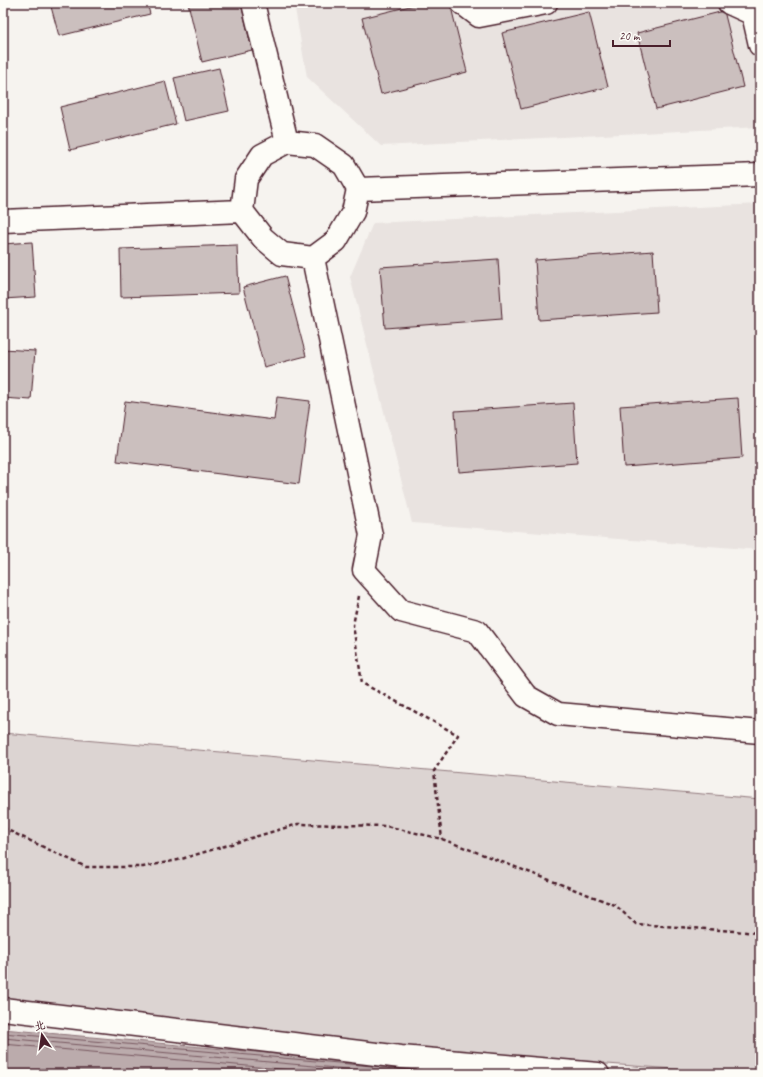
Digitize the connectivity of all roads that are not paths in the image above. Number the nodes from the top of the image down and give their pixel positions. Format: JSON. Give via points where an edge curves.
{"nodes":[{"id":1,"x":253,"y":3,"type":"edge"},
{"id":2,"x":462,"y":3,"type":"edge"},
{"id":3,"x":546,"y":3,"type":"edge"},
{"id":4,"x":729,"y":3,"type":"edge"},
{"id":5,"x":756,"y":13,"type":"edge"},
{"id":6,"x":760,"y":45,"type":"edge"},
{"id":7,"x":287,"y":142,"type":"junction"},
{"id":8,"x":760,"y":175,"type":"edge"},
{"id":9,"x":358,"y":189,"type":"junction"},
{"id":10,"x":242,"y":212,"type":"junction"},
{"id":11,"x":3,"y":221,"type":"edge"},
{"id":12,"x":313,"y":258,"type":"junction"},
{"id":13,"x":760,"y":732,"type":"edge"},
{"id":14,"x":3,"y":1009,"type":"edge"},
{"id":15,"x":598,"y":1074,"type":"edge"}],
"edges":[{"from":1,"to":7,"type":"street"},
{"from":2,"to":3,"type":"street","via":[[479,16]]},
{"from":4,"to":5,"type":"street"},
{"from":5,"to":6,"type":"street"},
{"from":7,"to":9,"type":"street","via":[[315,146],[344,165]]},
{"from":7,"to":10,"type":"street","via":[[262,156],[246,179]]},
{"from":8,"to":9,"type":"street"},
{"from":9,"to":12,"type":"street","via":[[353,212],[336,241]]},
{"from":10,"to":11,"type":"street"},
{"from":10,"to":12,"type":"street","via":[[262,238],[282,254]]},
{"from":12,"to":13,"type":"street","via":[[371,535],[364,570],[400,610],[477,631],[526,696],[558,714]]},
{"from":14,"to":15,"type":"street","via":[[401,1057]]}]}
